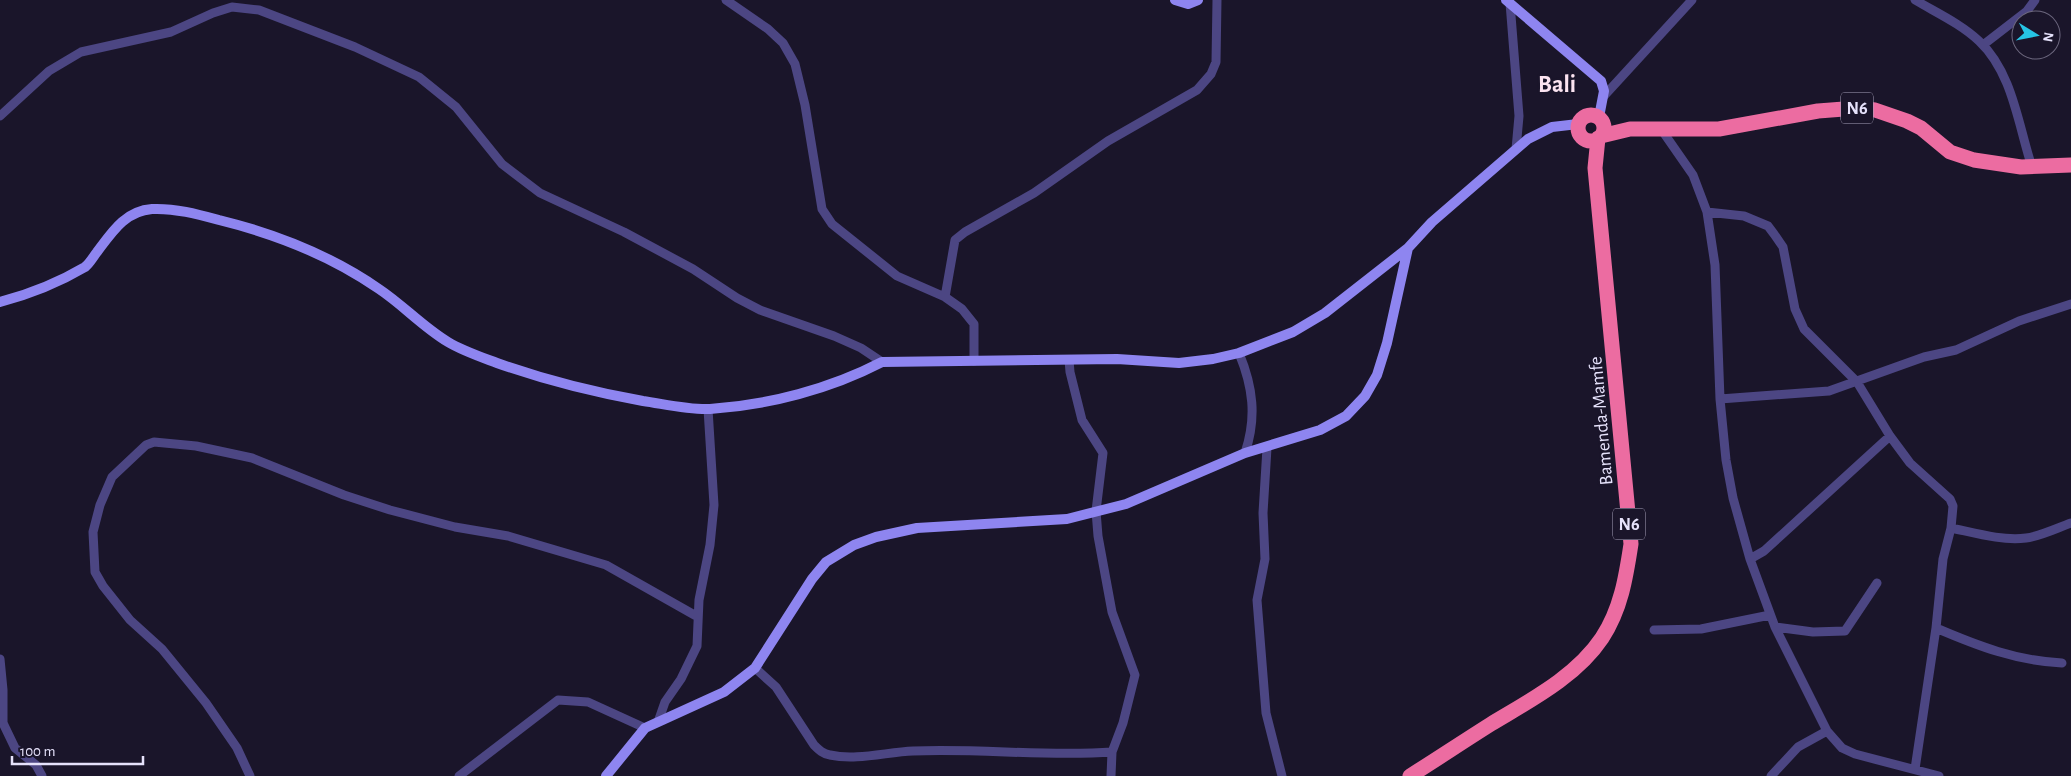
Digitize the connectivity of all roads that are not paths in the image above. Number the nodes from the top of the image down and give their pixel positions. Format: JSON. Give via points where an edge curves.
{"nodes":[{"id":1,"x":726,"y":0,"type":"edge"},
{"id":2,"x":1175,"y":0,"type":"edge"},
{"id":3,"x":1198,"y":0,"type":"edge"},
{"id":4,"x":1216,"y":0,"type":"edge"},
{"id":5,"x":1692,"y":0,"type":"edge"},
{"id":6,"x":1915,"y":0,"type":"edge"},
{"id":7,"x":2035,"y":0,"type":"edge"},
{"id":8,"x":1508,"y":1,"type":"edge"},
{"id":9,"x":1983,"y":45,"type":"junction"},
{"id":10,"x":1604,"y":96,"type":"junction"},
{"id":11,"x":0,"y":116,"type":"edge"},
{"id":12,"x":1600,"y":119,"type":"junction"},
{"id":13,"x":1578,"y":124,"type":"junction"},
{"id":14,"x":1630,"y":129,"type":"junction"},
{"id":15,"x":1661,"y":129,"type":"junction"},
{"id":16,"x":1595,"y":138,"type":"junction"},
{"id":17,"x":1516,"y":149,"type":"junction"},
{"id":18,"x":2071,"y":165,"type":"edge"},
{"id":19,"x":2032,"y":167,"type":"junction"},
{"id":20,"x":1707,"y":212,"type":"junction"},
{"id":21,"x":1408,"y":248,"type":"junction"},
{"id":22,"x":946,"y":297,"type":"junction"},
{"id":23,"x":0,"y":302,"type":"edge"},
{"id":24,"x":2071,"y":304,"type":"edge"},
{"id":25,"x":1239,"y":353,"type":"junction"},
{"id":26,"x":1069,"y":360,"type":"junction"},
{"id":27,"x":974,"y":361,"type":"junction"},
{"id":28,"x":882,"y":362,"type":"junction"},
{"id":29,"x":1857,"y":382,"type":"junction"},
{"id":30,"x":1720,"y":399,"type":"junction"},
{"id":31,"x":708,"y":409,"type":"junction"},
{"id":32,"x":1890,"y":436,"type":"junction"},
{"id":33,"x":1267,"y":448,"type":"junction"},
{"id":34,"x":1245,"y":453,"type":"junction"},
{"id":35,"x":1096,"y":511,"type":"junction"},
{"id":36,"x":2071,"y":523,"type":"edge"},
{"id":37,"x":1951,"y":528,"type":"junction"},
{"id":38,"x":1750,"y":560,"type":"junction"},
{"id":39,"x":1877,"y":583,"type":"dead end"},
{"id":40,"x":1770,"y":615,"type":"junction"},
{"id":41,"x":698,"y":617,"type":"junction"},
{"id":42,"x":1775,"y":627,"type":"junction"},
{"id":43,"x":1936,"y":628,"type":"junction"},
{"id":44,"x":1654,"y":630,"type":"dead end"},
{"id":45,"x":0,"y":659,"type":"edge"},
{"id":46,"x":2062,"y":663,"type":"dead end"},
{"id":47,"x":755,"y":668,"type":"junction"},
{"id":48,"x":658,"y":722,"type":"junction"},
{"id":49,"x":645,"y":728,"type":"junction"},
{"id":50,"x":1827,"y":731,"type":"junction"},
{"id":51,"x":1112,"y":752,"type":"junction"},
{"id":52,"x":1915,"y":768,"type":"junction"},
{"id":53,"x":42,"y":776,"type":"edge"},
{"id":54,"x":250,"y":776,"type":"edge"},
{"id":55,"x":459,"y":776,"type":"edge"},
{"id":56,"x":606,"y":776,"type":"edge"},
{"id":57,"x":1111,"y":776,"type":"edge"},
{"id":58,"x":1282,"y":776,"type":"edge"},
{"id":59,"x":1410,"y":776,"type":"edge"},
{"id":60,"x":1770,"y":776,"type":"edge"},
{"id":61,"x":1939,"y":776,"type":"edge"}],
"edges":[{"from":1,"to":22,"type":"street","via":[[778,38],[795,64],[822,208],[832,224],[897,276]]},
{"from":2,"to":3,"type":"street","via":[[1188,4]]},
{"from":4,"to":22,"type":"street","via":[[1216,62],[1211,74],[1197,90],[1108,141],[1034,193],[955,240]]},
{"from":5,"to":10,"type":"street"},
{"from":6,"to":9,"type":"street","via":[[1964,28]]},
{"from":7,"to":9,"type":"street","via":[[2027,11]]},
{"from":8,"to":10,"type":"street","via":[[1601,81]]},
{"from":8,"to":17,"type":"street","via":[[1519,116]]},
{"from":9,"to":19,"type":"street","via":[[2004,77]]},
{"from":10,"to":12,"type":"street"},
{"from":11,"to":28,"type":"street","via":[[49,71],[81,52],[171,32],[232,8],[258,10],[355,47],[419,76],[456,107],[510,171],[540,193],[624,232],[760,310],[834,336]]},
{"from":12,"to":13,"type":"highway","via":[[1594,115],[1585,116]]},
{"from":12,"to":14,"type":"highway","number":"N6"},
{"from":12,"to":16,"type":"highway","name":"Bamenda-Mamfe","number":"N6","via":[[1604,126]]},
{"from":13,"to":16,"type":"highway","name":"Bamenda-Mamfe","number":"N6","via":[[1580,135]]},
{"from":13,"to":17,"type":"street","via":[[1543,130]]},
{"from":14,"to":15,"type":"highway","number":"N6"},
{"from":14,"to":16,"type":"highway","number":"N6"},
{"from":15,"to":19,"type":"highway","number":"N6","via":[[1719,129],[1818,111],[1874,110],[1920,128],[1959,156]]},
{"from":15,"to":20,"type":"street","via":[[1693,175]]},
{"from":16,"to":59,"type":"highway","name":"Bamenda-Mamfe","number":"N6","via":[[1595,168],[1631,544],[1624,588],[1602,638],[1571,671]]},
{"from":17,"to":21,"type":"street","via":[[1432,222]]},
{"from":18,"to":19,"type":"highway","number":"N6"},
{"from":20,"to":29,"type":"street","via":[[1744,216],[1768,226],[1783,247],[1800,321]]},
{"from":20,"to":30,"type":"street","via":[[1715,265]]},
{"from":21,"to":25,"type":"street","via":[[1325,313],[1292,332]]},
{"from":21,"to":33,"type":"street","via":[[1387,343],[1377,375],[1365,396],[1346,416],[1320,430]]},
{"from":22,"to":27,"type":"street","via":[[974,324]]},
{"from":23,"to":31,"type":"street","via":[[34,293],[87,265],[120,222],[134,214],[149,209],[168,209],[237,224],[298,245],[335,262],[379,289],[447,342],[538,378],[608,395]]},
{"from":24,"to":29,"type":"street","via":[[2019,321],[1956,350],[1924,357]]},
{"from":25,"to":26,"type":"street","via":[[1179,363]]},
{"from":25,"to":34,"type":"street","via":[[1250,382],[1254,410]]},
{"from":26,"to":27,"type":"street"},
{"from":26,"to":35,"type":"street","via":[[1082,420],[1103,453]]},
{"from":27,"to":28,"type":"street"},
{"from":28,"to":31,"type":"street","via":[[858,374],[765,403]]},
{"from":29,"to":30,"type":"street","via":[[1829,391]]},
{"from":29,"to":32,"type":"street"},
{"from":30,"to":38,"type":"street","via":[[1729,479]]},
{"from":31,"to":41,"type":"street","via":[[714,505]]},
{"from":32,"to":37,"type":"street","via":[[1910,463],[1950,499],[1953,506]]},
{"from":32,"to":38,"type":"street","via":[[1764,551]]},
{"from":33,"to":34,"type":"street"},
{"from":33,"to":58,"type":"street","via":[[1263,513],[1265,559],[1257,600],[1266,712]]},
{"from":34,"to":35,"type":"street","via":[[1152,493]]},
{"from":35,"to":47,"type":"street","via":[[1067,519],[917,528],[854,545],[826,562],[812,579]]},
{"from":35,"to":51,"type":"street","via":[[1112,612],[1135,675]]},
{"from":36,"to":37,"type":"street","via":[[2028,538],[1982,535]]},
{"from":37,"to":43,"type":"street","via":[[1943,559]]},
{"from":38,"to":40,"type":"street"},
{"from":39,"to":42,"type":"street","via":[[1845,631],[1813,632]]},
{"from":40,"to":42,"type":"street"},
{"from":40,"to":44,"type":"street","via":[[1700,629]]},
{"from":41,"to":48,"type":"street","via":[[696,646],[665,702]]},
{"from":41,"to":54,"type":"street","via":[[606,565],[508,536],[455,527],[390,510],[252,458],[170,442],[154,442],[112,477],[100,504],[93,532],[95,572],[120,609],[162,649],[206,703],[237,748]]},
{"from":42,"to":50,"type":"street"},
{"from":43,"to":46,"type":"street","via":[[2013,657]]},
{"from":43,"to":52,"type":"street"},
{"from":45,"to":53,"type":"street","via":[[3,722],[15,748],[36,765]]},
{"from":47,"to":48,"type":"street","via":[[724,692]]},
{"from":47,"to":51,"type":"street","via":[[776,687],[814,745],[830,756],[913,751]]},
{"from":48,"to":49,"type":"street"},
{"from":49,"to":55,"type":"street","via":[[588,702],[558,700]]},
{"from":49,"to":56,"type":"street"},
{"from":50,"to":52,"type":"street","via":[[1846,750]]},
{"from":50,"to":60,"type":"street","via":[[1803,744]]},
{"from":51,"to":57,"type":"street"},
{"from":52,"to":61,"type":"street"}]}
